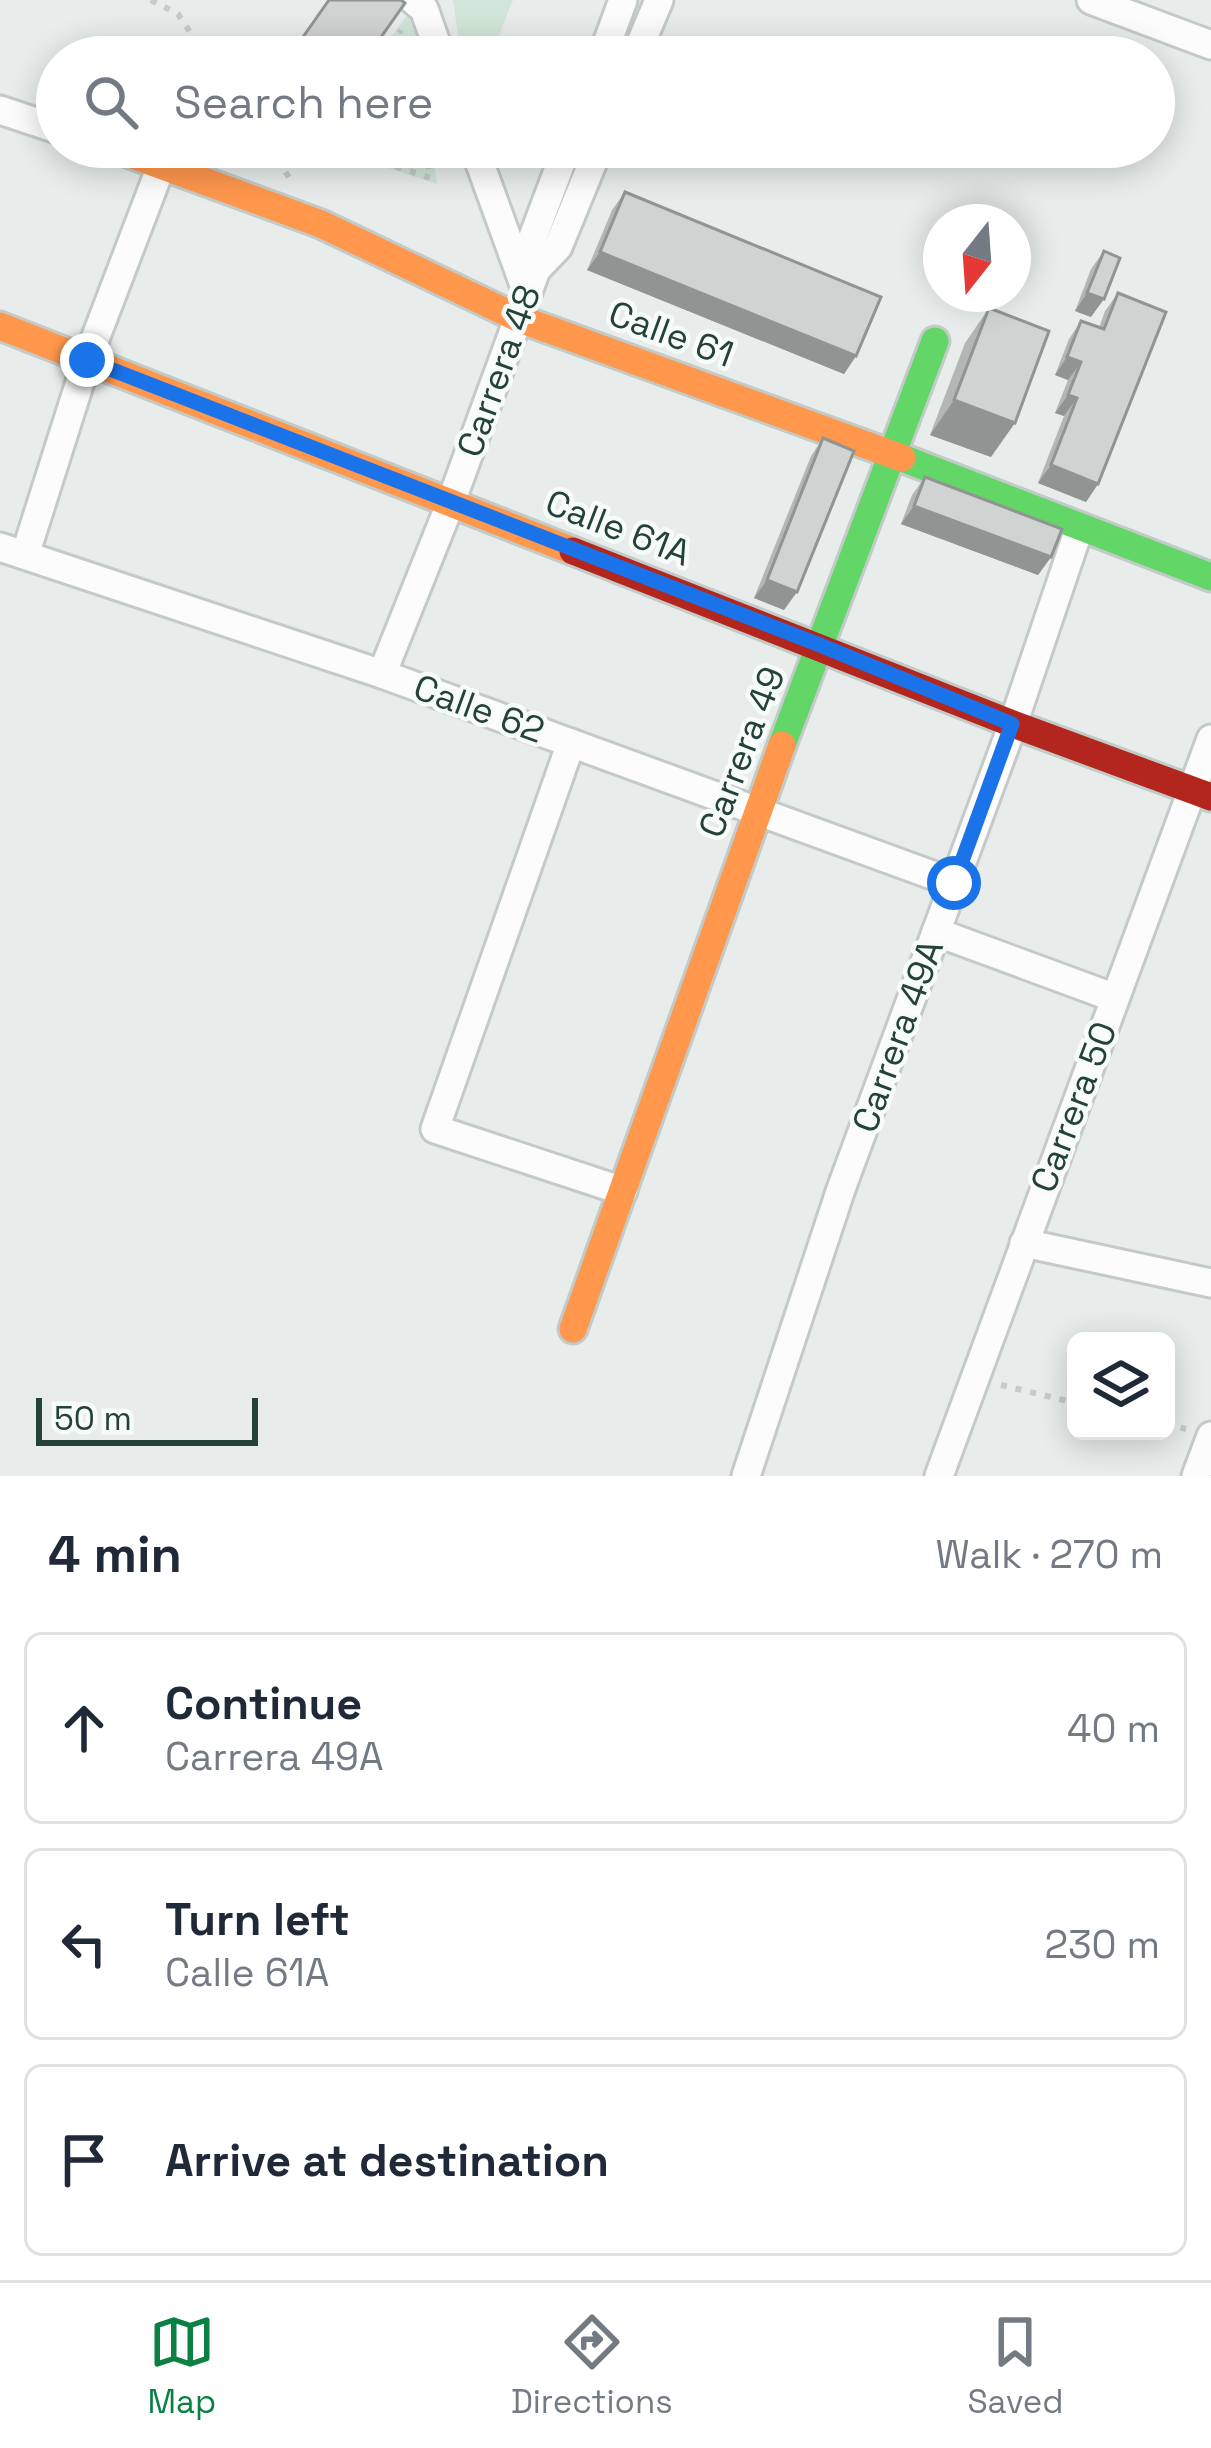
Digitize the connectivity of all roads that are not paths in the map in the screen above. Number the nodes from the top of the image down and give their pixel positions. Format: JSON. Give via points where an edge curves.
{"nodes":[{"id":1,"x":623,"y":0,"type":"edge"},
{"id":2,"x":659,"y":0,"type":"edge"},
{"id":3,"x":1091,"y":0,"type":"edge"},
{"id":4,"x":421,"y":3,"type":"edge"},
{"id":5,"x":433,"y":36,"type":"edge"},
{"id":6,"x":610,"y":36,"type":"edge"},
{"id":7,"x":644,"y":36,"type":"edge"},
{"id":8,"x":1211,"y":45,"type":"edge"},
{"id":9,"x":0,"y":110,"type":"edge"},
{"id":10,"x":36,"y":122,"type":"edge"},
{"id":11,"x":161,"y":168,"type":"edge"},
{"id":12,"x":174,"y":168,"type":"edge"},
{"id":13,"x":482,"y":168,"type":"edge"},
{"id":14,"x":560,"y":168,"type":"edge"},
{"id":15,"x":590,"y":168,"type":"edge"},
{"id":16,"x":528,"y":294,"type":"junction"},
{"id":17,"x":0,"y":326,"type":"edge"},
{"id":18,"x":935,"y":340,"type":"dead end"},
{"id":19,"x":87,"y":360,"type":"junction"},
{"id":20,"x":891,"y":454,"type":"junction"},
{"id":21,"x":451,"y":502,"type":"junction"},
{"id":22,"x":1079,"y":529,"type":"junction"},
{"id":23,"x":12,"y":551,"type":"edge"},
{"id":24,"x":1211,"y":577,"type":"edge"},
{"id":25,"x":820,"y":645,"type":"junction"},
{"id":26,"x":382,"y":674,"type":"junction"},
{"id":27,"x":1012,"y":724,"type":"junction"},
{"id":28,"x":1211,"y":739,"type":"edge"},
{"id":29,"x":571,"y":742,"type":"junction"},
{"id":30,"x":1202,"y":793,"type":"edge"},
{"id":31,"x":757,"y":811,"type":"junction"},
{"id":32,"x":954,"y":883,"type":"junction"},
{"id":33,"x":936,"y":932,"type":"junction"},
{"id":34,"x":1115,"y":998,"type":"junction"},
{"id":35,"x":623,"y":1190,"type":"junction"},
{"id":36,"x":1024,"y":1243,"type":"junction"},
{"id":37,"x":1211,"y":1283,"type":"edge"},
{"id":38,"x":573,"y":1329,"type":"dead end"},
{"id":39,"x":1211,"y":1436,"type":"edge"},
{"id":40,"x":746,"y":1476,"type":"edge"},
{"id":41,"x":938,"y":1476,"type":"edge"},
{"id":42,"x":1196,"y":1476,"type":"edge"}],
"edges":[{"from":1,"to":6,"type":"street"},
{"from":2,"to":7,"type":"street"},
{"from":3,"to":8,"type":"street"},
{"from":4,"to":5,"type":"street"},
{"from":9,"to":10,"type":"street"},
{"from":11,"to":19,"type":"street"},
{"from":12,"to":16,"type":"street","name":"Calle 61"},
{"from":13,"to":16,"type":"street"},
{"from":14,"to":16,"type":"street","name":"Carrera 48","via":[[533,237]]},
{"from":15,"to":16,"type":"street","name":"Carrera 48","via":[[558,247]]},
{"from":16,"to":20,"type":"street","name":"Calle 61"},
{"from":16,"to":21,"type":"street","name":"Carrera 48"},
{"from":17,"to":19,"type":"street","name":"Calle 61A"},
{"from":18,"to":20,"type":"street","name":"Carrera 49"},
{"from":19,"to":21,"type":"street","name":"Calle 61A"},
{"from":19,"to":23,"type":"street"},
{"from":20,"to":22,"type":"street","name":"Calle 61"},
{"from":20,"to":25,"type":"street","name":"Carrera 49"},
{"from":21,"to":25,"type":"street","name":"Calle 61A"},
{"from":21,"to":26,"type":"street","name":"Carrera 48"},
{"from":22,"to":24,"type":"street","name":"Calle 61"},
{"from":22,"to":27,"type":"street","name":"Carrera 49A"},
{"from":23,"to":26,"type":"street","name":"Calle 62"},
{"from":25,"to":27,"type":"street","name":"Calle 61A"},
{"from":25,"to":31,"type":"street","name":"Carrera 49"},
{"from":26,"to":29,"type":"street","name":"Calle 62"},
{"from":27,"to":30,"type":"street","name":"Calle 61A"},
{"from":27,"to":32,"type":"street","name":"Carrera 49A"},
{"from":28,"to":30,"type":"street","name":"Carrera 50"},
{"from":29,"to":31,"type":"street","name":"Calle 62"},
{"from":29,"to":35,"type":"street","via":[[435,1129]]},
{"from":30,"to":34,"type":"street","name":"Carrera 50"},
{"from":31,"to":32,"type":"street","name":"Calle 62"},
{"from":31,"to":35,"type":"street","name":"Carrera 49"},
{"from":32,"to":33,"type":"street","name":"Carrera 49A"},
{"from":33,"to":34,"type":"street"},
{"from":33,"to":40,"type":"street","name":"Carrera 49A"},
{"from":34,"to":36,"type":"street","name":"Carrera 50"},
{"from":35,"to":38,"type":"street","name":"Carrera 49"},
{"from":36,"to":37,"type":"street"},
{"from":36,"to":41,"type":"street","name":"Carrera 50"},
{"from":39,"to":42,"type":"street"}]}
